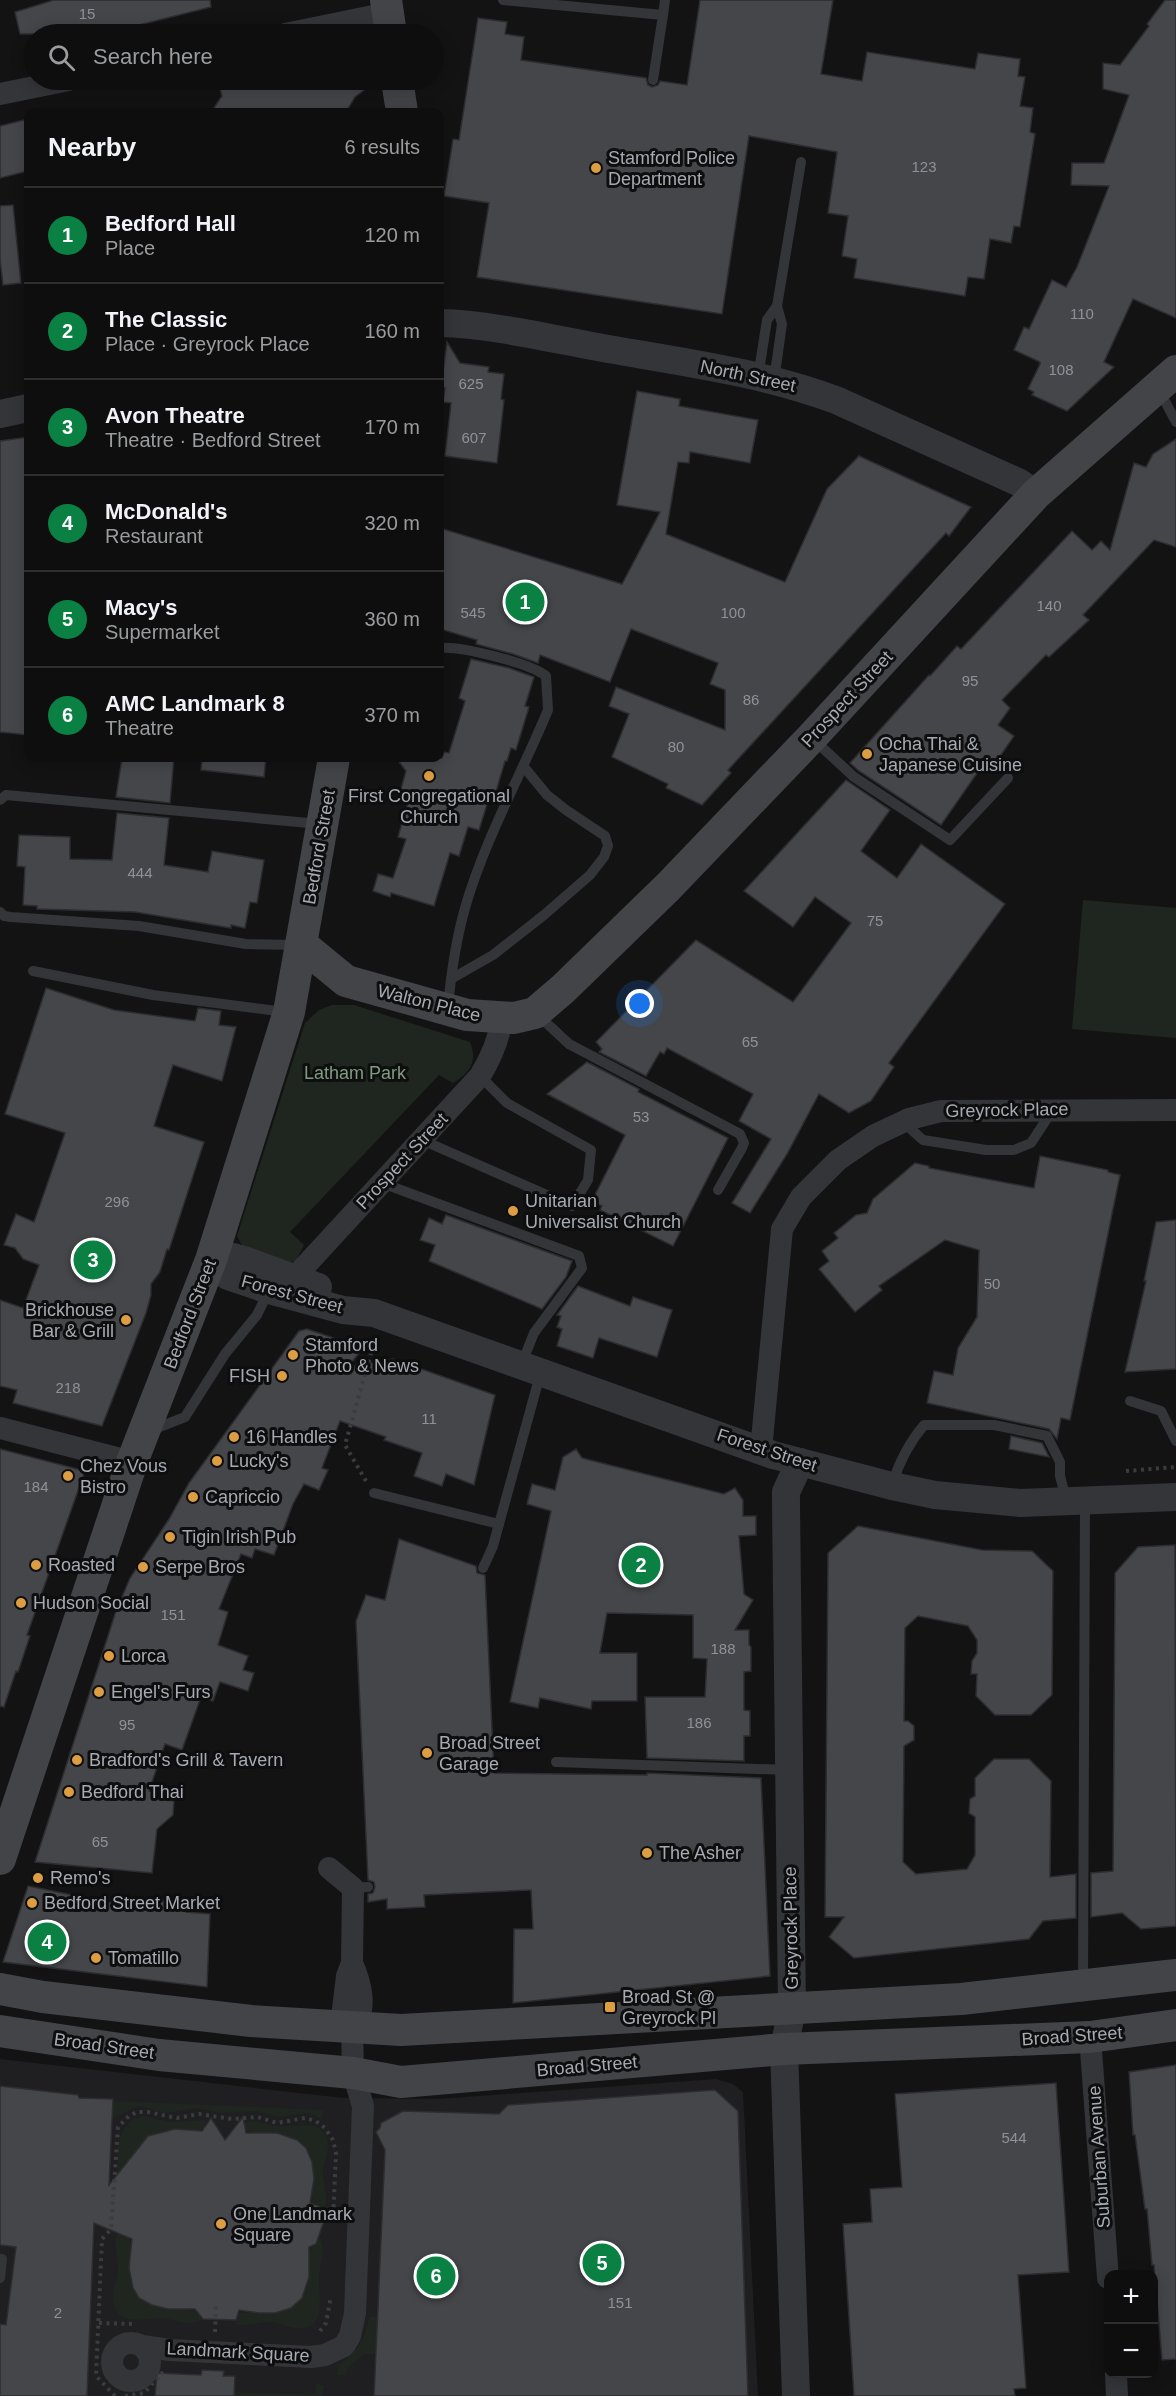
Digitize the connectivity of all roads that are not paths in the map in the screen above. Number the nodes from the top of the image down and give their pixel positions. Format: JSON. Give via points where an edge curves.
{"nodes":[{"id":1,"x":502,"y":0,"type":"edge"},
{"id":2,"x":665,"y":0,"type":"edge"},
{"id":3,"x":388,"y":10,"type":"edge"},
{"id":4,"x":663,"y":15,"type":"junction"},
{"id":5,"x":328,"y":24,"type":"edge"},
{"id":6,"x":653,"y":80,"type":"dead end"},
{"id":7,"x":24,"y":89,"type":"edge"},
{"id":8,"x":399,"y":90,"type":"edge"},
{"id":9,"x":0,"y":94,"type":"edge"},
{"id":10,"x":401,"y":108,"type":"edge"},
{"id":11,"x":801,"y":162,"type":"dead end"},
{"id":12,"x":777,"y":306,"type":"junction"},
{"id":13,"x":444,"y":323,"type":"edge"},
{"id":14,"x":766,"y":378,"type":"junction"},
{"id":15,"x":1167,"y":379,"type":"edge"},
{"id":16,"x":24,"y":409,"type":"edge"},
{"id":17,"x":0,"y":414,"type":"edge"},
{"id":18,"x":1176,"y":422,"type":"edge"},
{"id":19,"x":1036,"y":495,"type":"junction"},
{"id":20,"x":444,"y":649,"type":"edge"},
{"id":21,"x":811,"y":738,"type":"junction"},
{"id":22,"x":333,"y":762,"type":"edge"},
{"id":23,"x":524,"y":767,"type":"junction"},
{"id":24,"x":1008,"y":778,"type":"dead end"},
{"id":25,"x":0,"y":800,"type":"edge"},
{"id":26,"x":323,"y":824,"type":"junction"},
{"id":27,"x":0,"y":912,"type":"edge"},
{"id":28,"x":302,"y":945,"type":"junction"},
{"id":29,"x":33,"y":971,"type":"dead end"},
{"id":30,"x":451,"y":979,"type":"junction"},
{"id":31,"x":346,"y":981,"type":"junction"},
{"id":32,"x":291,"y":1005,"type":"junction"},
{"id":33,"x":448,"y":1011,"type":"junction"},
{"id":34,"x":517,"y":1017,"type":"junction"},
{"id":35,"x":480,"y":1076,"type":"junction"},
{"id":36,"x":1053,"y":1109,"type":"junction"},
{"id":37,"x":1176,"y":1110,"type":"edge"},
{"id":38,"x":903,"y":1122,"type":"junction"},
{"id":39,"x":422,"y":1140,"type":"junction"},
{"id":40,"x":382,"y":1183,"type":"junction"},
{"id":41,"x":718,"y":1190,"type":"dead end"},
{"id":42,"x":211,"y":1260,"type":"junction"},
{"id":43,"x":284,"y":1288,"type":"junction"},
{"id":44,"x":531,"y":1368,"type":"junction"},
{"id":45,"x":1130,"y":1401,"type":"dead end"},
{"id":46,"x":0,"y":1428,"type":"edge"},
{"id":47,"x":1176,"y":1441,"type":"edge"},
{"id":48,"x":138,"y":1448,"type":"junction"},
{"id":49,"x":761,"y":1450,"type":"junction"},
{"id":50,"x":800,"y":1462,"type":"junction"},
{"id":51,"x":892,"y":1486,"type":"junction"},
{"id":52,"x":374,"y":1493,"type":"road end"},
{"id":53,"x":1176,"y":1497,"type":"edge"},
{"id":54,"x":1076,"y":1502,"type":"junction"},
{"id":55,"x":499,"y":1524,"type":"junction"},
{"id":56,"x":483,"y":1568,"type":"dead end"},
{"id":57,"x":556,"y":1762,"type":"dead end"},
{"id":58,"x":789,"y":1770,"type":"junction"},
{"id":59,"x":0,"y":1859,"type":"edge"},
{"id":60,"x":329,"y":1868,"type":"dead end"},
{"id":61,"x":1176,"y":1976,"type":"edge"},
{"id":62,"x":1083,"y":1985,"type":"junction"},
{"id":63,"x":0,"y":1989,"type":"edge"},
{"id":64,"x":792,"y":2008,"type":"junction"},
{"id":65,"x":1176,"y":2025,"type":"edge"},
{"id":66,"x":352,"y":2026,"type":"junction"},
{"id":67,"x":0,"y":2031,"type":"edge"},
{"id":68,"x":1090,"y":2037,"type":"junction"},
{"id":69,"x":784,"y":2049,"type":"junction"},
{"id":70,"x":353,"y":2073,"type":"junction"},
{"id":71,"x":0,"y":2259,"type":"edge"},
{"id":72,"x":1107,"y":2270,"type":"edge"},
{"id":73,"x":0,"y":2278,"type":"edge"},
{"id":74,"x":143,"y":2335,"type":"road end"},
{"id":75,"x":1116,"y":2378,"type":"edge"},
{"id":76,"x":796,"y":2396,"type":"edge"},
{"id":77,"x":1118,"y":2396,"type":"edge"}],
"edges":[{"from":1,"to":4,"type":"lane"},
{"from":2,"to":4,"type":"lane"},
{"from":3,"to":5,"type":"street"},
{"from":4,"to":6,"type":"lane"},
{"from":7,"to":9,"type":"street"},
{"from":8,"to":10,"type":"main road"},
{"from":11,"to":12,"type":"lane"},
{"from":12,"to":14,"type":"lane","via":[[782,324]]},
{"from":12,"to":14,"type":"lane","via":[[767,320]]},
{"from":13,"to":14,"type":"street","name":"North Street"},
{"from":14,"to":19,"type":"street","name":"North Street","via":[[836,400],[1018,482]]},
{"from":15,"to":18,"type":"lane"},
{"from":15,"to":19,"type":"main road","name":"Prospect Street"},
{"from":16,"to":17,"type":"street"},
{"from":19,"to":21,"type":"main road","name":"Prospect Street"},
{"from":20,"to":23,"type":"lane","via":[[537,668],[546,676],[548,710]]},
{"from":21,"to":24,"type":"lane","via":[[854,777],[950,840]]},
{"from":21,"to":34,"type":"main road","name":"Prospect Street","via":[[563,990]]},
{"from":22,"to":26,"type":"main road","name":"Bedford Street"},
{"from":23,"to":30,"type":"lane","via":[[484,853],[465,908]]},
{"from":23,"to":30,"type":"lane","via":[[547,795],[605,836],[608,846],[590,875],[544,915],[493,955]]},
{"from":25,"to":26,"type":"lane","via":[[6,795]]},
{"from":26,"to":28,"type":"main road","name":"Bedford Street"},
{"from":27,"to":28,"type":"lane","via":[[11,917],[139,926],[246,944]]},
{"from":28,"to":31,"type":"main road","name":"Walton Place"},
{"from":28,"to":32,"type":"main road","name":"Bedford Street"},
{"from":29,"to":32,"type":"lane","via":[[153,994]]},
{"from":30,"to":33,"type":"lane"},
{"from":31,"to":32,"type":"main road"},
{"from":31,"to":33,"type":"main road","name":"Walton Place"},
{"from":32,"to":42,"type":"main road","name":"Bedford Street"},
{"from":33,"to":34,"type":"main road","name":"Walton Place"},
{"from":34,"to":35,"type":"street","name":"Prospect Street","via":[[500,1034]]},
{"from":34,"to":41,"type":"lane","via":[[740,1134],[744,1143]]},
{"from":35,"to":39,"type":"street","name":"Prospect Street"},
{"from":35,"to":39,"type":"lane","via":[[507,1103],[591,1150],[588,1180],[572,1206]]},
{"from":36,"to":37,"type":"street","name":"Greyrock Place"},
{"from":36,"to":38,"type":"street","name":"Greyrock Place","via":[[941,1111]]},
{"from":36,"to":38,"type":"lane","via":[[1031,1143],[1014,1150],[986,1150],[923,1140]]},
{"from":38,"to":49,"type":"street","name":"Greyrock Place","via":[[873,1136],[838,1160],[801,1197],[782,1229]]},
{"from":39,"to":40,"type":"street","name":"Prospect Street"},
{"from":40,"to":43,"type":"street","name":"Prospect Street"},
{"from":40,"to":44,"type":"lane","via":[[579,1256],[582,1268],[534,1333]]},
{"from":42,"to":43,"type":"street","name":"Forest Street","via":[[235,1258]]},
{"from":42,"to":48,"type":"main road","name":"Bedford Street"},
{"from":43,"to":44,"type":"street","name":"Forest Street","via":[[357,1301],[378,1314]]},
{"from":43,"to":48,"type":"lane","via":[[225,1354],[185,1417]]},
{"from":44,"to":49,"type":"street","name":"Forest Street"},
{"from":44,"to":55,"type":"lane"},
{"from":45,"to":47,"type":"lane","via":[[1161,1411]]},
{"from":46,"to":48,"type":"street"},
{"from":48,"to":59,"type":"main road","name":"Bedford Street"},
{"from":49,"to":50,"type":"street","name":"Forest Street"},
{"from":50,"to":51,"type":"street","name":"Forest Street"},
{"from":50,"to":58,"type":"street","name":"Greyrock Place","via":[[786,1492]]},
{"from":51,"to":54,"type":"street","name":"Forest Street","via":[[996,1502]]},
{"from":51,"to":54,"type":"lane","via":[[898,1463],[924,1425],[994,1425],[1047,1436],[1060,1462],[1060,1476]]},
{"from":52,"to":55,"type":"lane"},
{"from":53,"to":54,"type":"street","name":"Forest Street"},
{"from":54,"to":62,"type":"lane"},
{"from":55,"to":56,"type":"lane"},
{"from":57,"to":58,"type":"lane"},
{"from":58,"to":64,"type":"street","name":"Greyrock Place"},
{"from":60,"to":66,"type":"street","via":[[360,1887],[352,1963],[358,1975],[361,2011]]},
{"from":61,"to":62,"type":"main road"},
{"from":62,"to":64,"type":"main road","via":[[961,1999]]},
{"from":63,"to":66,"type":"main road","via":[[251,2021]]},
{"from":64,"to":66,"type":"main road","via":[[400,2030]]},
{"from":64,"to":69,"type":"street","name":"Greyrock Place"},
{"from":65,"to":68,"type":"main road","name":"Broad Street"},
{"from":66,"to":70,"type":"street"},
{"from":67,"to":70,"type":"main road","name":"Broad Street","via":[[159,2055]]},
{"from":68,"to":69,"type":"main road","name":"Broad Street"},
{"from":68,"to":72,"type":"street","name":"Suburban Avenue"},
{"from":69,"to":70,"type":"main road","name":"Broad Street","via":[[400,2082]]},
{"from":69,"to":76,"type":"street","name":"Greyrock Place"},
{"from":70,"to":74,"type":"street","name":"Landmark Square","via":[[363,2111],[355,2313],[351,2336],[344,2346],[311,2357],[170,2350]]},
{"from":71,"to":73,"type":"lane"},
{"from":75,"to":77,"type":"street"}]}
